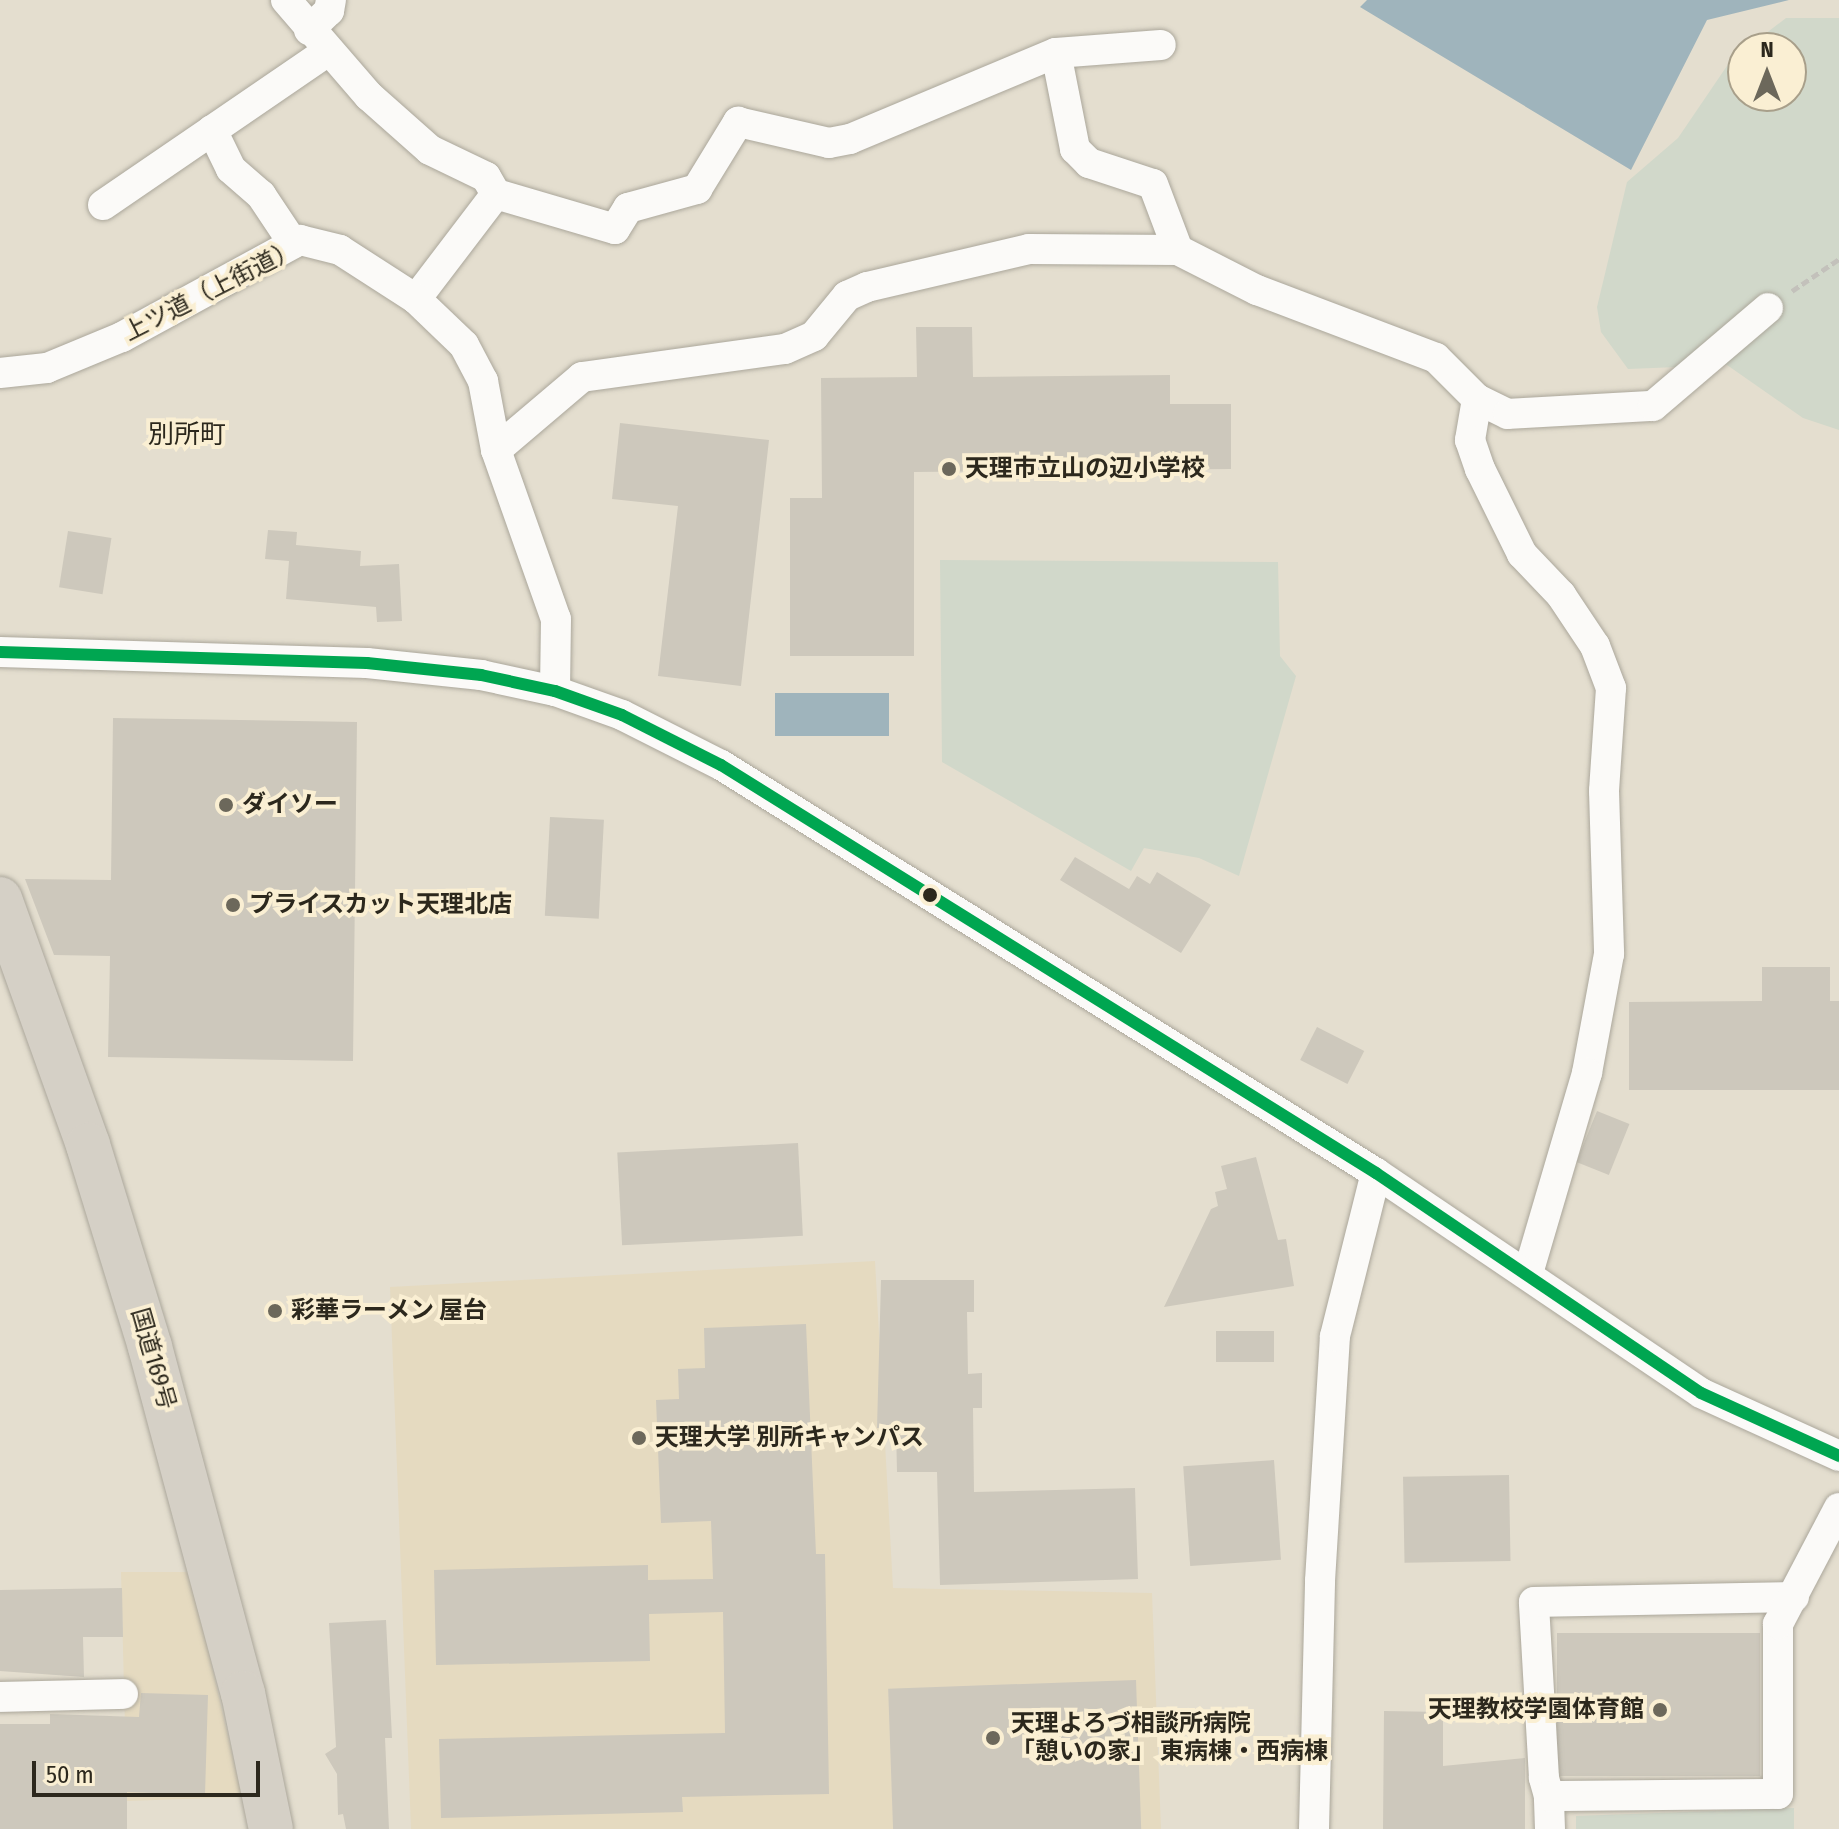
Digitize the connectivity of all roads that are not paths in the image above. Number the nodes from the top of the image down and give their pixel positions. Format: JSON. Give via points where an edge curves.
{"nodes":[{"id":1,"x":286,"y":0,"type":"edge"},
{"id":2,"x":331,"y":0,"type":"edge"},
{"id":3,"x":318,"y":41,"type":"junction"},
{"id":4,"x":1161,"y":45,"type":"dead end"},
{"id":5,"x":1056,"y":53,"type":"junction"},
{"id":6,"x":212,"y":130,"type":"junction"},
{"id":7,"x":496,"y":194,"type":"junction"},
{"id":8,"x":103,"y":205,"type":"dead end"},
{"id":9,"x":293,"y":243,"type":"junction"},
{"id":10,"x":1178,"y":250,"type":"junction"},
{"id":11,"x":416,"y":299,"type":"junction"},
{"id":12,"x":1768,"y":308,"type":"road end"},
{"id":13,"x":0,"y":373,"type":"edge"},
{"id":14,"x":1477,"y":399,"type":"junction"},
{"id":15,"x":496,"y":450,"type":"junction"},
{"id":16,"x":0,"y":652,"type":"edge"},
{"id":17,"x":555,"y":691,"type":"junction"},
{"id":18,"x":0,"y":899,"type":"edge"},
{"id":19,"x":1376,"y":1173,"type":"junction"},
{"id":20,"x":1528,"y":1273,"type":"junction"},
{"id":21,"x":1839,"y":1456,"type":"edge"},
{"id":22,"x":1839,"y":1508,"type":"edge"},
{"id":23,"x":1794,"y":1597,"type":"junction"},
{"id":24,"x":123,"y":1694,"type":"dead end"},
{"id":25,"x":0,"y":1697,"type":"edge"},
{"id":26,"x":1549,"y":1796,"type":"junction"},
{"id":27,"x":271,"y":1829,"type":"edge"},
{"id":28,"x":1314,"y":1829,"type":"edge"},
{"id":29,"x":1550,"y":1829,"type":"edge"}],
"edges":[{"from":1,"to":3,"type":"street"},
{"from":2,"to":3,"type":"street"},
{"from":3,"to":6,"type":"street"},
{"from":3,"to":7,"type":"street","via":[[430,150],[486,177]]},
{"from":4,"to":5,"type":"street"},
{"from":5,"to":7,"type":"street","via":[[850,139],[829,143],[738,122],[697,189],[628,208],[615,229]]},
{"from":5,"to":10,"type":"street","via":[[1075,149],[1089,163],[1153,184]]},
{"from":6,"to":8,"type":"street"},
{"from":6,"to":9,"type":"street","via":[[231,169],[261,195]]},
{"from":7,"to":11,"type":"street"},
{"from":9,"to":11,"type":"street","name":"上ツ道（上街道）","via":[[340,250]]},
{"from":9,"to":13,"type":"street","name":"上ツ道（上街道）","via":[[122,337],[47,368]]},
{"from":10,"to":14,"type":"street","via":[[1257,290],[1436,358]]},
{"from":10,"to":15,"type":"street","via":[[1029,249],[867,287],[847,296],[814,336],[785,349],[582,377]]},
{"from":11,"to":15,"type":"street","name":"上ツ道（上街道）","via":[[464,345],[477,369]]},
{"from":12,"to":14,"type":"street","via":[[1653,406],[1508,414]]},
{"from":14,"to":20,"type":"street","via":[[1470,440],[1485,480],[1522,554],[1561,595],[1595,646],[1611,688],[1604,791],[1609,954],[1587,1073]]},
{"from":15,"to":17,"type":"street","name":"上ツ道（上街道）","via":[[556,619]]},
{"from":16,"to":17,"type":"street","via":[[367,663],[481,675]]},
{"from":17,"to":19,"type":"street","via":[[622,715],[721,765]]},
{"from":18,"to":27,"type":"highway","name":"国道169号","via":[[88,1145],[150,1347],[243,1693]]},
{"from":19,"to":20,"type":"street"},
{"from":19,"to":28,"type":"street","via":[[1335,1336],[1320,1581]]},
{"from":20,"to":21,"type":"street","via":[[1701,1393]]},
{"from":22,"to":23,"type":"street"},
{"from":23,"to":26,"type":"street","via":[[1778,1624],[1778,1794]]},
{"from":23,"to":26,"type":"street","via":[[1534,1602]]},
{"from":24,"to":25,"type":"street"},
{"from":26,"to":29,"type":"street"}]}
